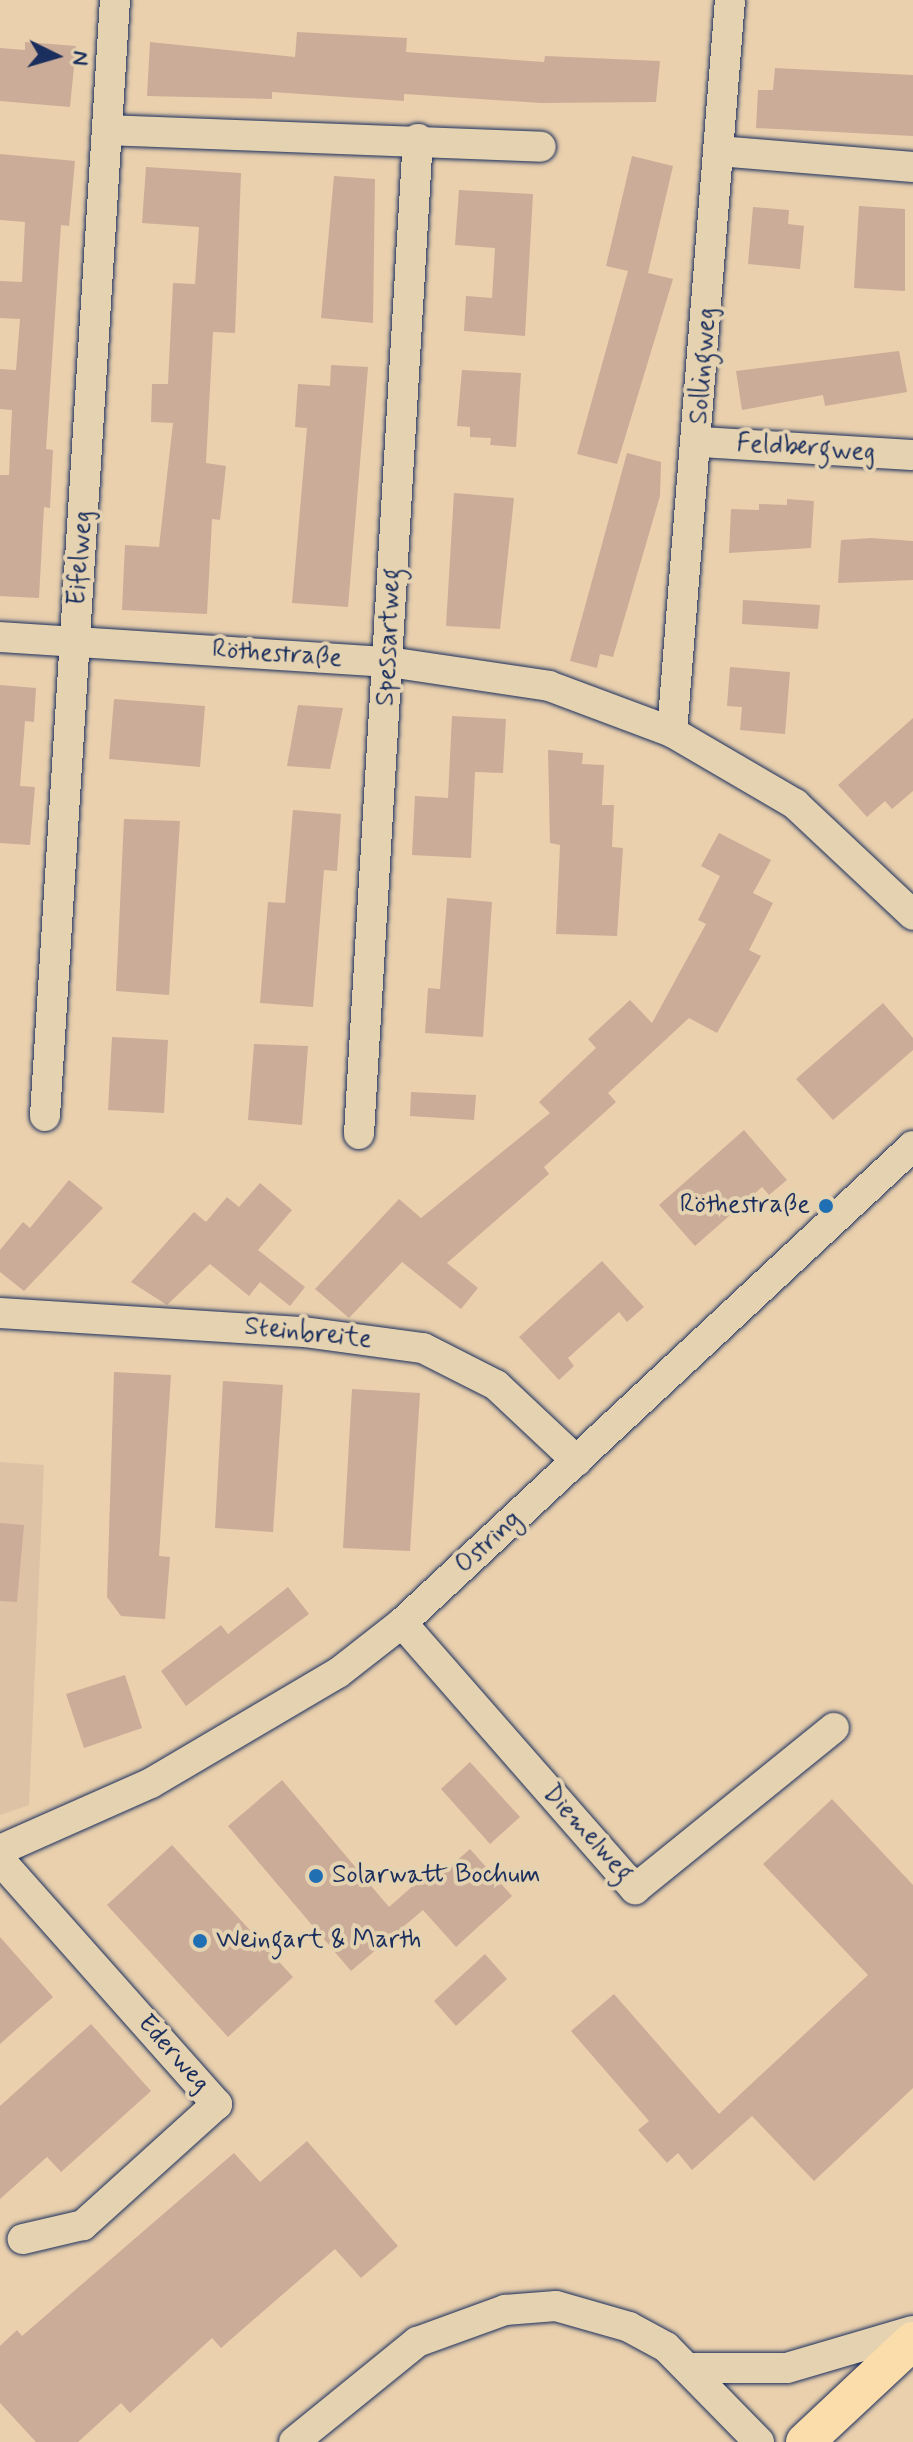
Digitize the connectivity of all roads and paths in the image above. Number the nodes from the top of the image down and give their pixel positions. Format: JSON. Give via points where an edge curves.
{"nodes":[{"id":1,"x":115,"y":0,"type":"edge"},
{"id":2,"x":730,"y":0,"type":"edge"},
{"id":3,"x":107,"y":130,"type":"junction"},
{"id":4,"x":418,"y":139,"type":"junction"},
{"id":5,"x":541,"y":147,"type":"dead end"},
{"id":6,"x":718,"y":151,"type":"junction"},
{"id":7,"x":913,"y":167,"type":"edge"},
{"id":8,"x":700,"y":442,"type":"junction"},
{"id":9,"x":913,"y":455,"type":"edge"},
{"id":10,"x":0,"y":637,"type":"edge"},
{"id":11,"x":76,"y":641,"type":"junction"},
{"id":12,"x":389,"y":662,"type":"junction"},
{"id":13,"x":672,"y":732,"type":"junction"},
{"id":14,"x":913,"y":915,"type":"edge"},
{"id":15,"x":45,"y":1116,"type":"dead end"},
{"id":16,"x":359,"y":1134,"type":"dead end"},
{"id":17,"x":913,"y":1146,"type":"edge"},
{"id":18,"x":0,"y":1313,"type":"edge"},
{"id":19,"x":577,"y":1461,"type":"junction"},
{"id":20,"x":402,"y":1623,"type":"junction"},
{"id":21,"x":834,"y":1728,"type":"dead end"},
{"id":22,"x":0,"y":1850,"type":"edge"},
{"id":23,"x":0,"y":1860,"type":"edge"},
{"id":24,"x":23,"y":2239,"type":"dead end"},
{"id":25,"x":913,"y":2331,"type":"edge"},
{"id":26,"x":913,"y":2341,"type":"edge"},
{"id":27,"x":690,"y":2368,"type":"junction"},
{"id":28,"x":294,"y":2442,"type":"edge"},
{"id":29,"x":759,"y":2442,"type":"edge"},
{"id":30,"x":805,"y":2442,"type":"edge"}],
"edges":[{"from":1,"to":3,"type":"street","name":"Eifelweg"},
{"from":2,"to":6,"type":"street","name":"Sollingweg"},
{"from":3,"to":4,"type":"street"},
{"from":3,"to":11,"type":"street","name":"Eifelweg"},
{"from":4,"to":5,"type":"street"},
{"from":4,"to":12,"type":"street","name":"Spessartweg"},
{"from":6,"to":7,"type":"street"},
{"from":6,"to":8,"type":"street","name":"Sollingweg"},
{"from":8,"to":9,"type":"street","name":"Feldbergweg"},
{"from":8,"to":13,"type":"street","name":"Sollingweg"},
{"from":10,"to":11,"type":"street","name":"Röthestraße"},
{"from":11,"to":12,"type":"street","name":"Röthestraße"},
{"from":11,"to":15,"type":"street","name":"Eifelweg"},
{"from":12,"to":13,"type":"street","name":"Röthestraße","via":[[549,686]]},
{"from":12,"to":16,"type":"street","name":"Spessartweg"},
{"from":13,"to":14,"type":"street","name":"Röthestraße","via":[[795,804]]},
{"from":17,"to":19,"type":"street","name":"Ostring"},
{"from":18,"to":19,"type":"street","name":"Steinbreite","via":[[304,1332],[423,1348],[496,1385]]},
{"from":19,"to":20,"type":"street","name":"Ostring"},
{"from":20,"to":21,"type":"street","name":"Diemelweg","via":[[635,1889]]},
{"from":20,"to":22,"type":"street","name":"Ostring","via":[[338,1673],[151,1783]]},
{"from":23,"to":24,"type":"street","name":"Ederweg","via":[[217,2104],[83,2225]]},
{"from":25,"to":27,"type":"street","via":[[787,2368]]},
{"from":26,"to":30,"type":"main road"},
{"from":27,"to":28,"type":"street","via":[[629,2327],[591,2314],[556,2306],[505,2310],[417,2342]]},
{"from":27,"to":29,"type":"street"}]}
